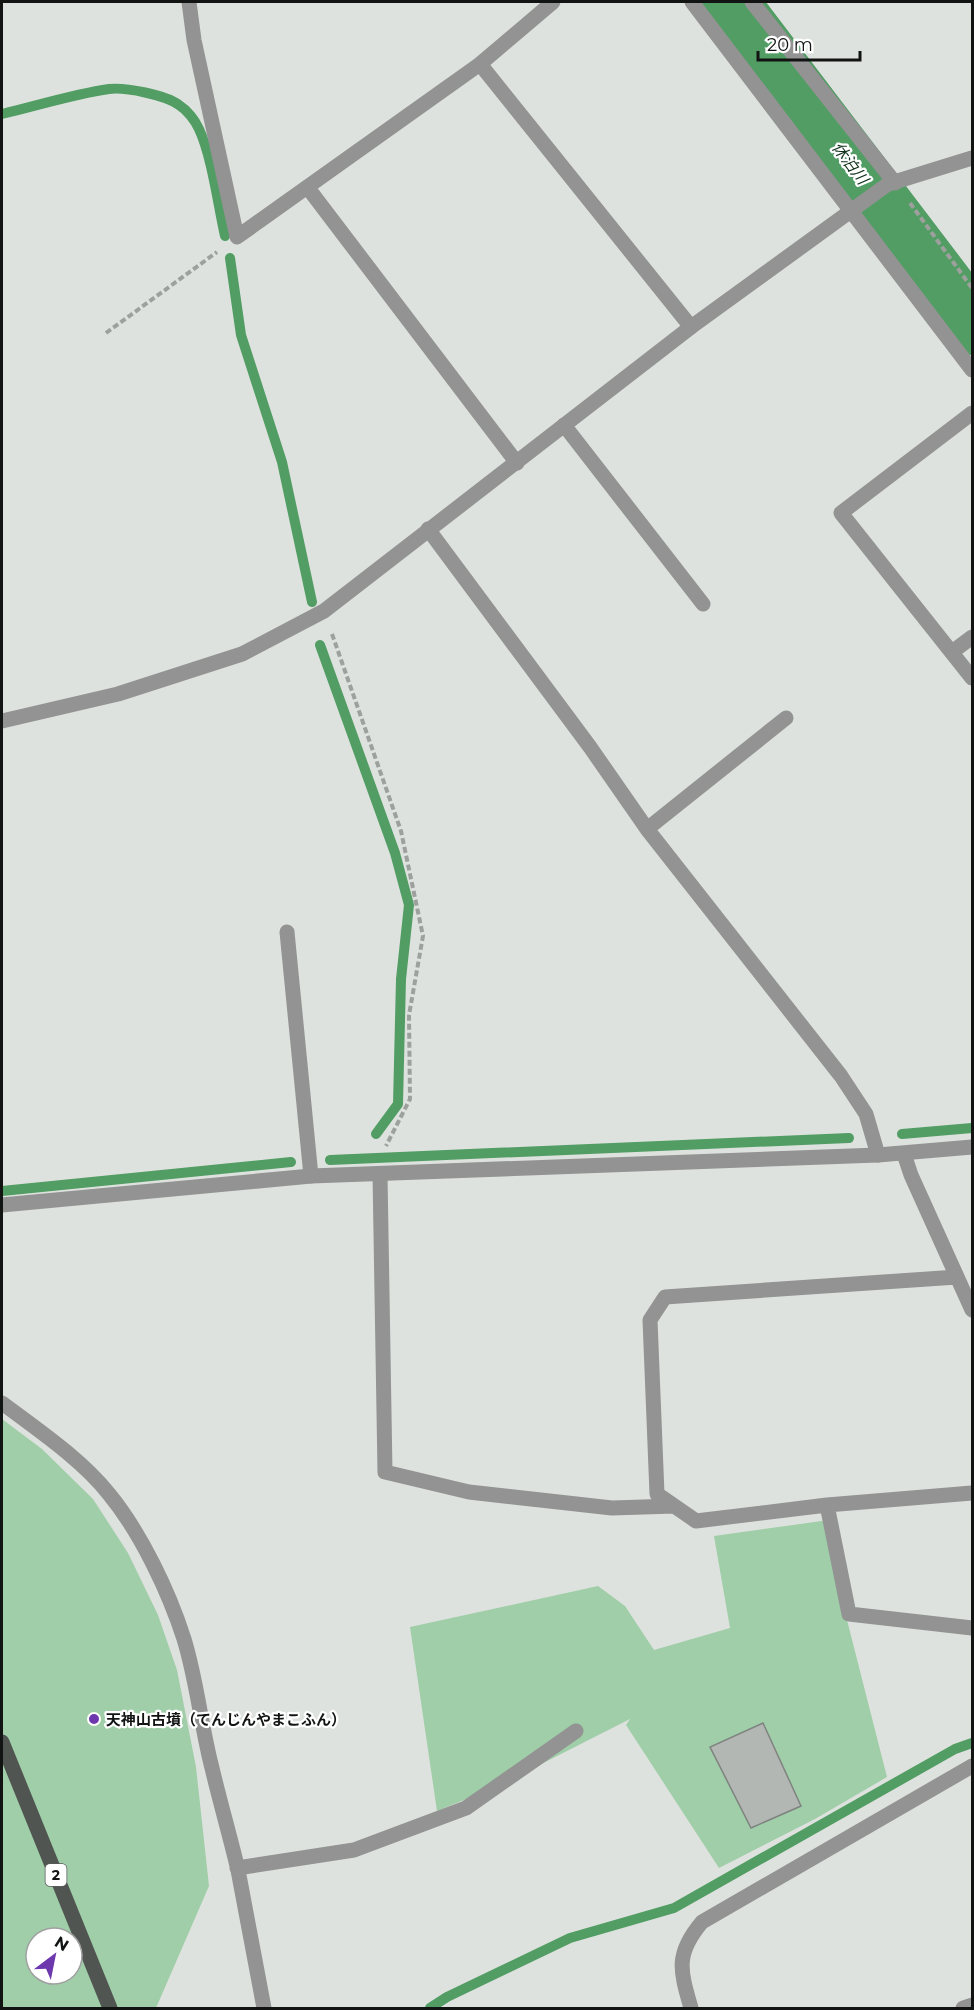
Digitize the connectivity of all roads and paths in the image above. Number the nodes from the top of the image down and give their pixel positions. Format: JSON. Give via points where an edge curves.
{"nodes":[{"id":1,"x":189,"y":2,"type":"edge"},
{"id":2,"x":553,"y":2,"type":"edge"},
{"id":3,"x":692,"y":2,"type":"edge"},
{"id":4,"x":752,"y":2,"type":"edge"},
{"id":5,"x":480,"y":63,"type":"junction"},
{"id":6,"x":972,"y":159,"type":"edge"},
{"id":7,"x":891,"y":183,"type":"junction"},
{"id":8,"x":308,"y":188,"type":"junction"},
{"id":9,"x":855,"y":207,"type":"junction"},
{"id":10,"x":237,"y":237,"type":"junction"},
{"id":11,"x":972,"y":288,"type":"edge"},
{"id":12,"x":691,"y":327,"type":"junction"},
{"id":13,"x":106,"y":333,"type":"dead end"},
{"id":14,"x":972,"y":370,"type":"edge"},
{"id":15,"x":972,"y":413,"type":"edge"},
{"id":16,"x":564,"y":424,"type":"junction"},
{"id":17,"x":517,"y":463,"type":"junction"},
{"id":18,"x":428,"y":529,"type":"junction"},
{"id":19,"x":703,"y":604,"type":"dead end"},
{"id":20,"x":324,"y":611,"type":"junction"},
{"id":21,"x":972,"y":637,"type":"edge"},
{"id":22,"x":952,"y":652,"type":"junction"},
{"id":23,"x":972,"y":678,"type":"edge"},
{"id":24,"x":786,"y":718,"type":"dead end"},
{"id":25,"x":2,"y":721,"type":"edge"},
{"id":26,"x":647,"y":829,"type":"junction"},
{"id":27,"x":287,"y":932,"type":"dead end"},
{"id":28,"x":386,"y":1146,"type":"dead end"},
{"id":29,"x":972,"y":1148,"type":"edge"},
{"id":30,"x":904,"y":1154,"type":"junction"},
{"id":31,"x":878,"y":1155,"type":"junction"},
{"id":32,"x":381,"y":1174,"type":"junction"},
{"id":33,"x":311,"y":1176,"type":"junction"},
{"id":34,"x":2,"y":1205,"type":"edge"},
{"id":35,"x":957,"y":1277,"type":"junction"},
{"id":36,"x":972,"y":1310,"type":"edge"},
{"id":37,"x":2,"y":1403,"type":"edge"},
{"id":38,"x":972,"y":1493,"type":"edge"},
{"id":39,"x":827,"y":1505,"type":"junction"},
{"id":40,"x":674,"y":1506,"type":"junction"},
{"id":41,"x":972,"y":1628,"type":"edge"},
{"id":42,"x":576,"y":1731,"type":"dead end"},
{"id":43,"x":2,"y":1742,"type":"edge"},
{"id":44,"x":972,"y":1766,"type":"edge"},
{"id":45,"x":237,"y":1868,"type":"junction"},
{"id":46,"x":972,"y":2005,"type":"edge"},
{"id":47,"x":110,"y":2008,"type":"edge"},
{"id":48,"x":264,"y":2008,"type":"edge"},
{"id":49,"x":691,"y":2008,"type":"edge"},
{"id":50,"x":963,"y":2008,"type":"edge"}],
"edges":[{"from":1,"to":10,"type":"street"},
{"from":2,"to":5,"type":"street"},
{"from":3,"to":9,"type":"street"},
{"from":4,"to":7,"type":"street"},
{"from":5,"to":8,"type":"street"},
{"from":5,"to":12,"type":"street"},
{"from":6,"to":7,"type":"street"},
{"from":7,"to":9,"type":"street"},
{"from":7,"to":11,"type":"path"},
{"from":8,"to":10,"type":"street"},
{"from":8,"to":17,"type":"street"},
{"from":9,"to":12,"type":"street"},
{"from":9,"to":14,"type":"street"},
{"from":10,"to":13,"type":"path"},
{"from":12,"to":16,"type":"street"},
{"from":15,"to":22,"type":"street","via":[[841,513]]},
{"from":16,"to":17,"type":"street"},
{"from":16,"to":19,"type":"street"},
{"from":17,"to":18,"type":"street"},
{"from":18,"to":20,"type":"street"},
{"from":18,"to":26,"type":"street"},
{"from":20,"to":25,"type":"street","via":[[242,654],[118,694]]},
{"from":20,"to":28,"type":"path","via":[[401,831],[423,936],[409,1015],[410,1099]]},
{"from":21,"to":22,"type":"street"},
{"from":22,"to":23,"type":"street"},
{"from":24,"to":26,"type":"street"},
{"from":26,"to":31,"type":"street","via":[[841,1076],[866,1114]]},
{"from":27,"to":33,"type":"street"},
{"from":29,"to":30,"type":"street"},
{"from":30,"to":31,"type":"street"},
{"from":30,"to":35,"type":"street"},
{"from":31,"to":32,"type":"street"},
{"from":32,"to":33,"type":"street"},
{"from":32,"to":40,"type":"street","via":[[385,1472],[469,1492],[612,1508]]},
{"from":33,"to":34,"type":"street"},
{"from":35,"to":36,"type":"street"},
{"from":35,"to":40,"type":"street","via":[[665,1297],[650,1320],[657,1494]]},
{"from":37,"to":45,"type":"street","via":[[57,1445],[109,1493],[154,1566],[184,1640]]},
{"from":38,"to":39,"type":"street"},
{"from":39,"to":40,"type":"street","via":[[696,1521]]},
{"from":39,"to":41,"type":"street","via":[[849,1614]]},
{"from":42,"to":45,"type":"street","via":[[466,1808],[354,1850]]},
{"from":43,"to":47,"type":"main road","number":"2"},
{"from":44,"to":49,"type":"street","via":[[702,1922],[688,1938],[682,1957]]},
{"from":45,"to":48,"type":"street"},
{"from":46,"to":50,"type":"street"}]}
